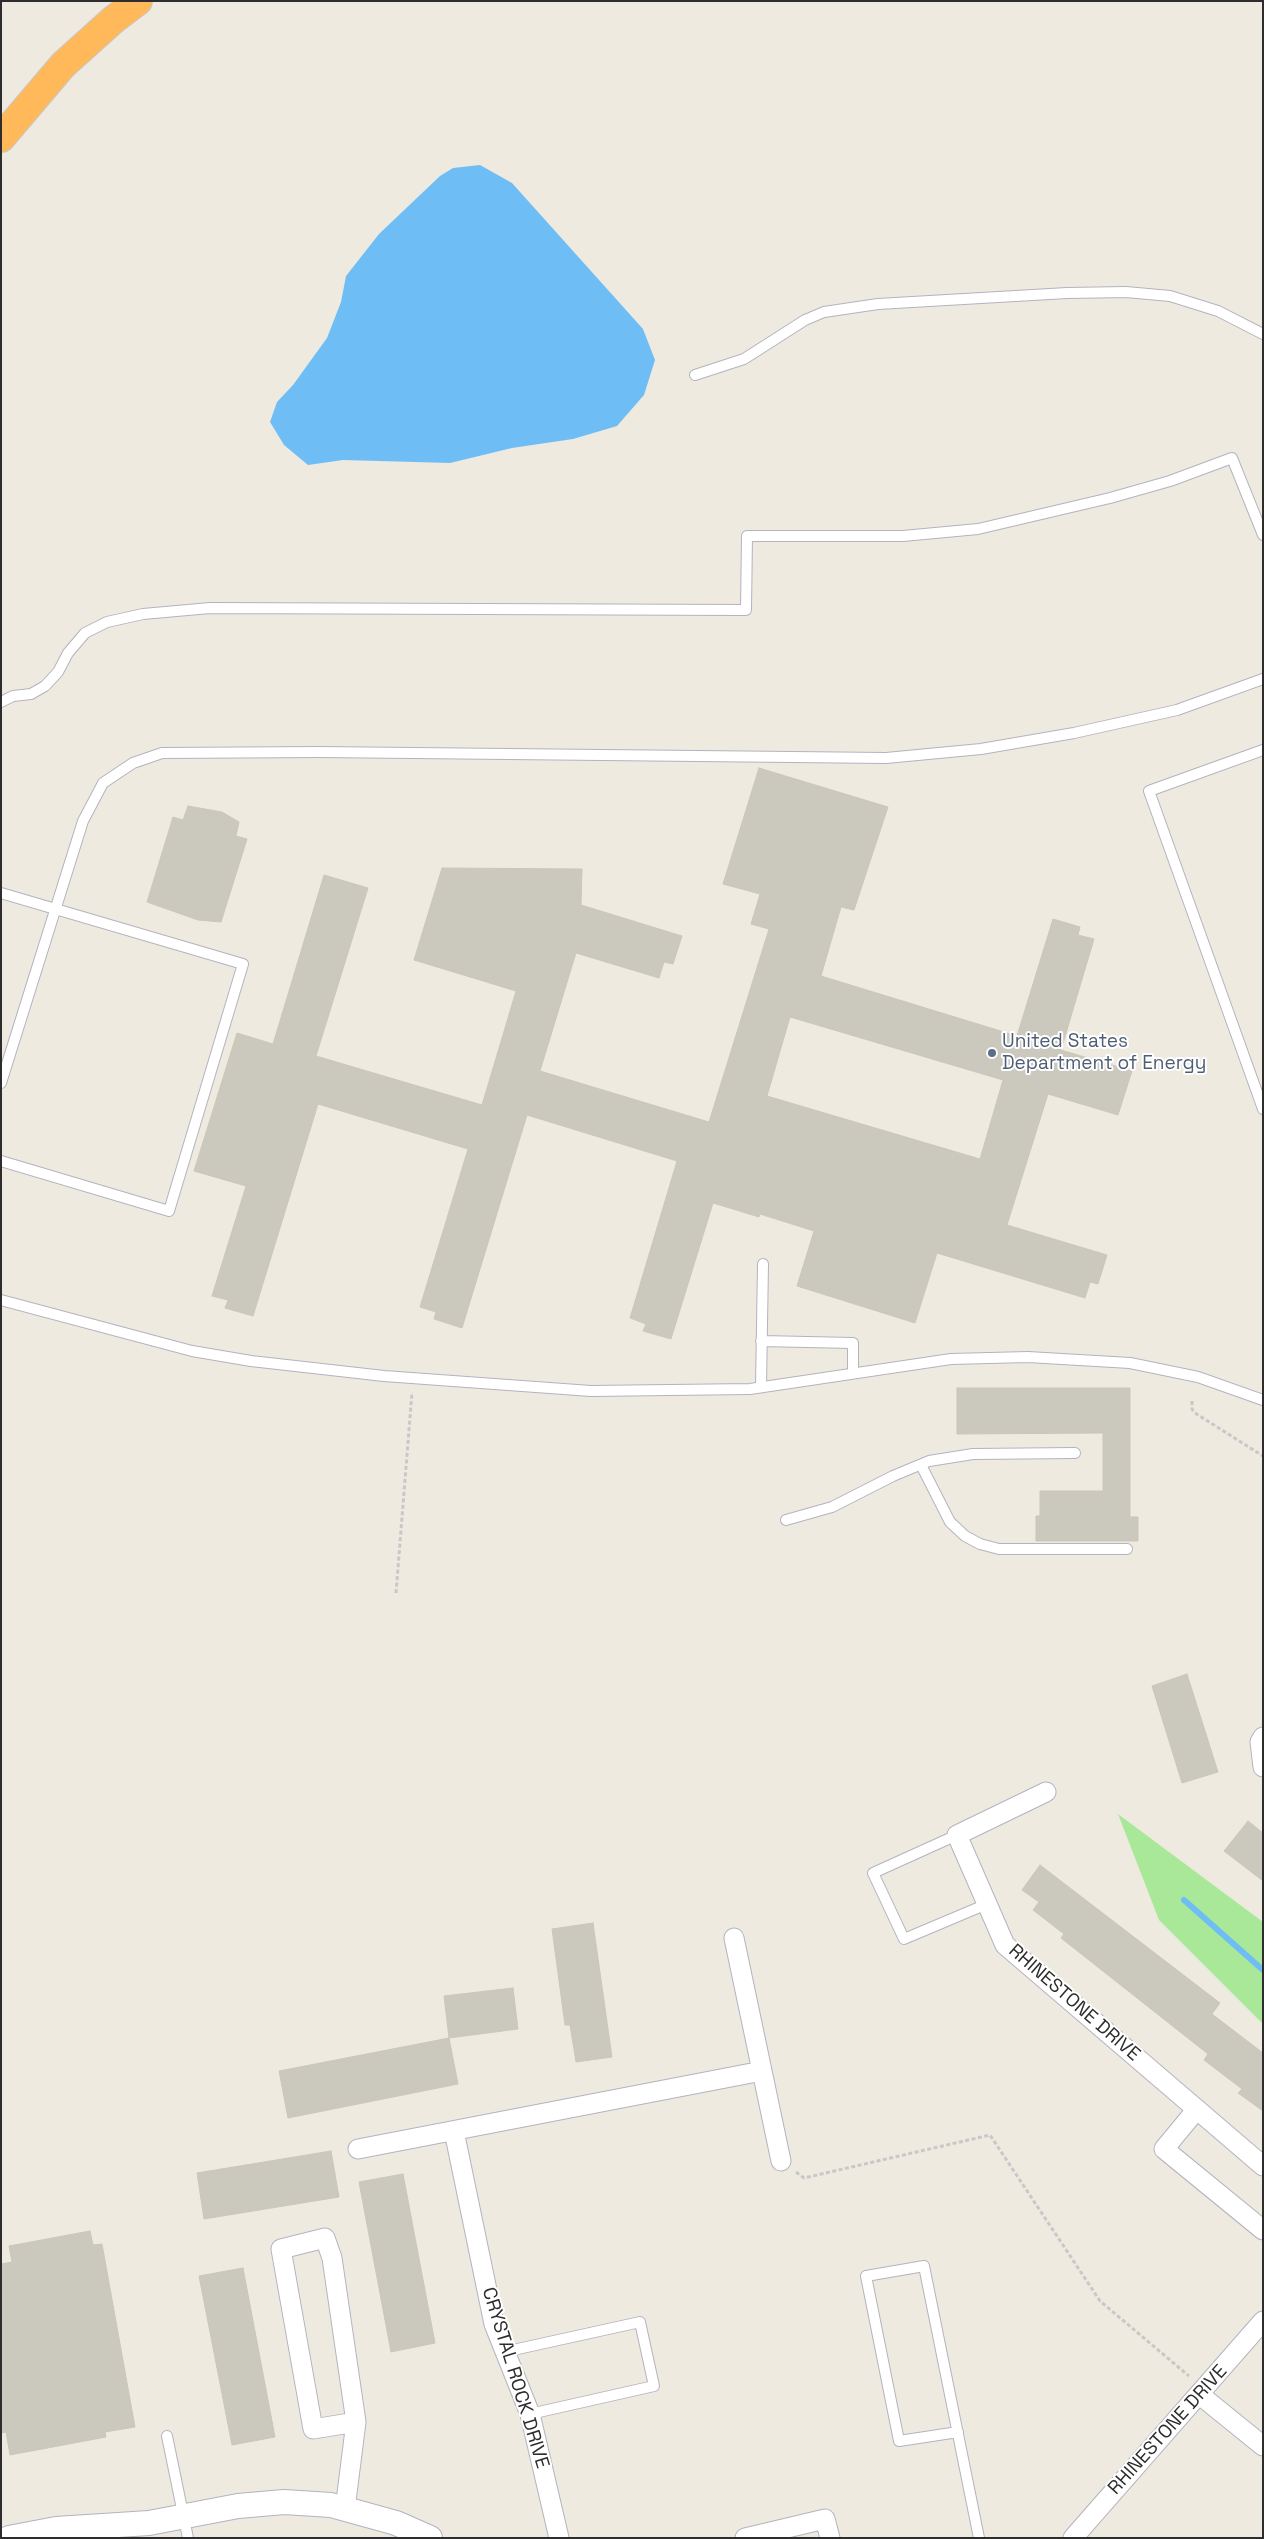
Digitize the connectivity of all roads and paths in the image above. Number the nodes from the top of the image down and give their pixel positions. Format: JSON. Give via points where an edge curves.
{"nodes":[{"id":1,"x":138,"y":1,"type":"edge"},
{"id":2,"x":1,"y":138,"type":"edge"},
{"id":3,"x":1263,"y":334,"type":"edge"},
{"id":4,"x":695,"y":376,"type":"dead end"},
{"id":5,"x":1263,"y":536,"type":"edge"},
{"id":6,"x":1263,"y":679,"type":"edge"},
{"id":7,"x":1,"y":702,"type":"edge"},
{"id":8,"x":1263,"y":750,"type":"edge"},
{"id":9,"x":1,"y":893,"type":"edge"},
{"id":10,"x":56,"y":908,"type":"junction"},
{"id":11,"x":1,"y":1083,"type":"edge"},
{"id":12,"x":1263,"y":1109,"type":"edge"},
{"id":13,"x":1,"y":1161,"type":"edge"},
{"id":14,"x":763,"y":1264,"type":"dead end"},
{"id":15,"x":1,"y":1300,"type":"edge"},
{"id":16,"x":761,"y":1341,"type":"junction"},
{"id":17,"x":853,"y":1374,"type":"junction"},
{"id":18,"x":413,"y":1378,"type":"junction"},
{"id":19,"x":761,"y":1386,"type":"junction"},
{"id":20,"x":1263,"y":1400,"type":"edge"},
{"id":21,"x":1192,"y":1401,"type":"dead end"},
{"id":22,"x":1075,"y":1453,"type":"dead end"},
{"id":23,"x":1263,"y":1456,"type":"edge"},
{"id":24,"x":921,"y":1465,"type":"junction"},
{"id":25,"x":786,"y":1520,"type":"dead end"},
{"id":26,"x":1127,"y":1549,"type":"dead end"},
{"id":27,"x":396,"y":1593,"type":"dead end"},
{"id":28,"x":1263,"y":1737,"type":"edge"},
{"id":29,"x":1263,"y":1767,"type":"edge"},
{"id":30,"x":1046,"y":1792,"type":"dead end"},
{"id":31,"x":957,"y":1835,"type":"junction"},
{"id":32,"x":987,"y":1904,"type":"junction"},
{"id":33,"x":734,"y":1938,"type":"dead end"},
{"id":34,"x":762,"y":2071,"type":"junction"},
{"id":35,"x":1196,"y":2109,"type":"junction"},
{"id":36,"x":454,"y":2130,"type":"junction"},
{"id":37,"x":358,"y":2149,"type":"dead end"},
{"id":38,"x":781,"y":2161,"type":"joint"},
{"id":39,"x":1263,"y":2166,"type":"edge"},
{"id":40,"x":1263,"y":2230,"type":"edge"},
{"id":41,"x":1263,"y":2322,"type":"edge"},
{"id":42,"x":504,"y":2352,"type":"junction"},
{"id":43,"x":1202,"y":2392,"type":"junction"},
{"id":44,"x":530,"y":2414,"type":"junction"},
{"id":45,"x":356,"y":2422,"type":"junction"},
{"id":46,"x":958,"y":2432,"type":"junction"},
{"id":47,"x":168,"y":2436,"type":"dead end"},
{"id":48,"x":1263,"y":2446,"type":"edge"},
{"id":49,"x":345,"y":2509,"type":"junction"},
{"id":50,"x":149,"y":2523,"type":"junction"},
{"id":51,"x":186,"y":2528,"type":"edge"},
{"id":52,"x":9,"y":2538,"type":"edge"},
{"id":53,"x":119,"y":2538,"type":"edge"},
{"id":54,"x":430,"y":2538,"type":"edge"},
{"id":55,"x":559,"y":2538,"type":"edge"},
{"id":56,"x":745,"y":2538,"type":"edge"},
{"id":57,"x":830,"y":2538,"type":"edge"},
{"id":58,"x":979,"y":2538,"type":"edge"},
{"id":59,"x":1073,"y":2538,"type":"edge"}],
"edges":[{"from":1,"to":2,"type":"highway","via":[[63,65]]},
{"from":3,"to":4,"type":"lane","via":[[1218,311],[1180,299],[1126,292],[878,304],[824,312],[805,320],[744,359]]},
{"from":5,"to":7,"type":"lane","via":[[1232,458],[1170,481],[1110,498],[978,528],[904,536],[747,536],[746,610],[210,608],[143,614],[108,622],[85,633],[45,686],[31,694],[13,696]]},
{"from":6,"to":10,"type":"lane","via":[[1177,710],[1074,733],[980,749],[886,758],[162,753],[133,763],[103,784],[83,821]]},
{"from":8,"to":12,"type":"lane","via":[[1149,791]]},
{"from":9,"to":10,"type":"lane"},
{"from":10,"to":11,"type":"lane"},
{"from":10,"to":13,"type":"lane","via":[[243,964],[169,1211]]},
{"from":14,"to":16,"type":"lane"},
{"from":15,"to":18,"type":"lane","via":[[192,1350],[318,1369]]},
{"from":16,"to":17,"type":"lane","via":[[852,1343]]},
{"from":16,"to":19,"type":"lane"},
{"from":17,"to":19,"type":"lane"},
{"from":17,"to":20,"type":"lane","via":[[951,1359],[1028,1358],[1130,1363],[1198,1377]]},
{"from":18,"to":19,"type":"lane","via":[[591,1391],[750,1389]]},
{"from":18,"to":27,"type":"path"},
{"from":21,"to":23,"type":"path","via":[[1195,1413]]},
{"from":22,"to":24,"type":"lane","via":[[972,1454]]},
{"from":24,"to":25,"type":"lane","via":[[832,1508]]},
{"from":24,"to":26,"type":"lane","via":[[950,1522],[980,1544],[1000,1549]]},
{"from":28,"to":29,"type":"street","via":[[1260,1742]]},
{"from":30,"to":31,"type":"street"},
{"from":31,"to":32,"type":"street","name":"RHINESTONE DRIVE"},
{"from":31,"to":32,"type":"lane","via":[[873,1874],[904,1940]]},
{"from":32,"to":35,"type":"street","name":"RHINESTONE DRIVE","via":[[1005,1945]]},
{"from":33,"to":34,"type":"street"},
{"from":34,"to":36,"type":"street"},
{"from":34,"to":38,"type":"street"},
{"from":35,"to":39,"type":"street","name":"RHINESTONE DRIVE"},
{"from":35,"to":40,"type":"street","via":[[1164,2149]]},
{"from":36,"to":37,"type":"street"},
{"from":36,"to":42,"type":"street","name":"CRYSTAL ROCK DRIVE","via":[[494,2324]]},
{"from":38,"to":43,"type":"path","via":[[804,2178],[990,2135],[1100,2301]]},
{"from":41,"to":43,"type":"street","name":"RHINESTONE DRIVE"},
{"from":42,"to":44,"type":"street","name":"CRYSTAL ROCK DRIVE"},
{"from":42,"to":44,"type":"lane","via":[[640,2322],[654,2386]]},
{"from":43,"to":48,"type":"street"},
{"from":43,"to":59,"type":"street","name":"RHINESTONE DRIVE"},
{"from":44,"to":55,"type":"street","name":"CRYSTAL ROCK DRIVE"},
{"from":45,"to":45,"type":"street","via":[[332,2258],[325,2238],[281,2249],[313,2429]]},
{"from":45,"to":49,"type":"street"},
{"from":46,"to":46,"type":"lane","via":[[924,2266],[866,2276],[899,2441]]},
{"from":46,"to":58,"type":"lane"},
{"from":47,"to":51,"type":"lane"},
{"from":49,"to":51,"type":"street","via":[[284,2502],[238,2506]]},
{"from":49,"to":54,"type":"street","via":[[396,2523]]},
{"from":50,"to":51,"type":"street"},
{"from":50,"to":52,"type":"street","via":[[56,2530]]},
{"from":50,"to":53,"type":"street"},
{"from":56,"to":57,"type":"street","via":[[825,2519]]}]}
